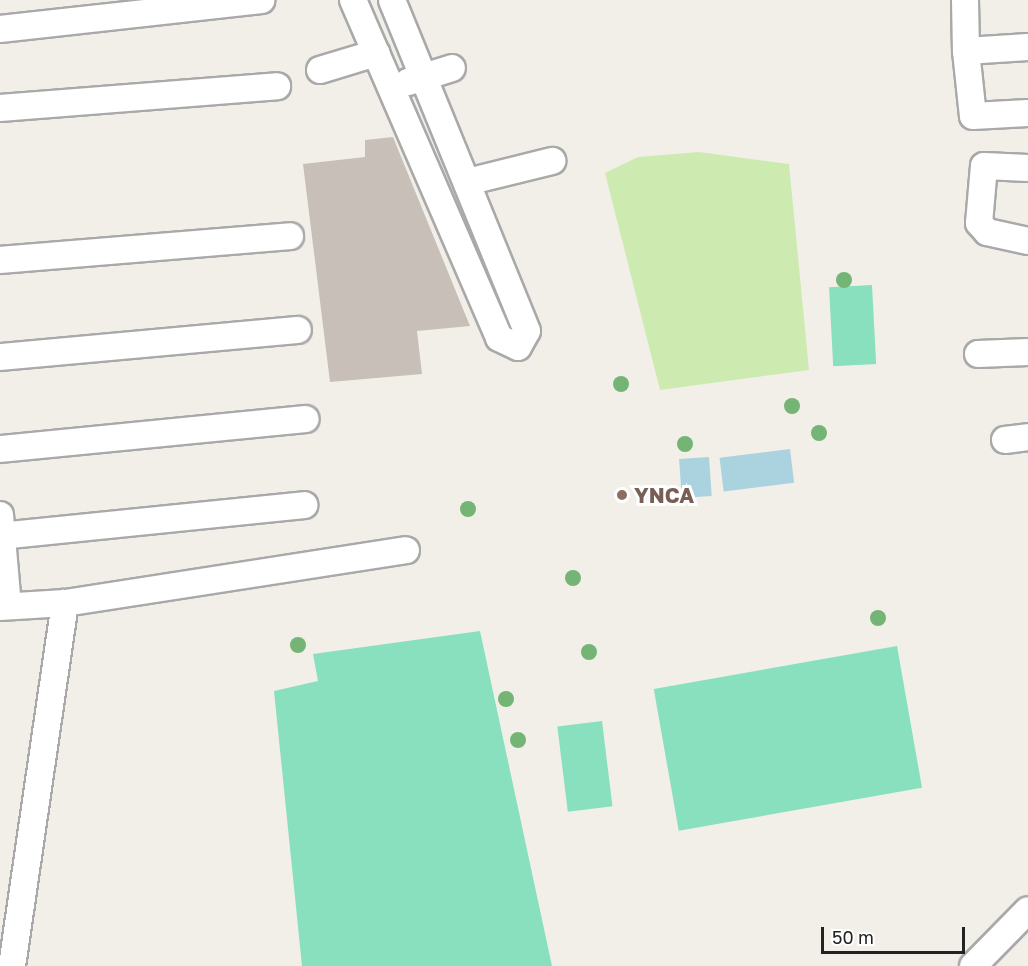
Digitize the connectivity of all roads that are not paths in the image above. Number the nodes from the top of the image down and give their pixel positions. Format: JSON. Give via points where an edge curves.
{"nodes":[{"id":1,"x":261,"y":0,"type":"edge"},
{"id":2,"x":353,"y":0,"type":"edge"},
{"id":3,"x":393,"y":0,"type":"edge"},
{"id":4,"x":965,"y":0,"type":"edge"},
{"id":5,"x":0,"y":29,"type":"edge"},
{"id":6,"x":1028,"y":47,"type":"edge"},
{"id":7,"x":966,"y":51,"type":"junction"},
{"id":8,"x":376,"y":53,"type":"junction"},
{"id":9,"x":452,"y":68,"type":"dead end"},
{"id":10,"x":320,"y":70,"type":"dead end"},
{"id":11,"x":424,"y":77,"type":"junction"},
{"id":12,"x":277,"y":86,"type":"dead end"},
{"id":13,"x":391,"y":87,"type":"junction"},
{"id":14,"x":0,"y":108,"type":"edge"},
{"id":15,"x":1028,"y":113,"type":"edge"},
{"id":16,"x":552,"y":161,"type":"dead end"},
{"id":17,"x":1028,"y":168,"type":"edge"},
{"id":18,"x":466,"y":182,"type":"junction"},
{"id":19,"x":290,"y":236,"type":"dead end"},
{"id":20,"x":1028,"y":241,"type":"edge"},
{"id":21,"x":0,"y":260,"type":"edge"},
{"id":22,"x":298,"y":330,"type":"dead end"},
{"id":23,"x":1028,"y":351,"type":"edge"},
{"id":24,"x":978,"y":354,"type":"dead end"},
{"id":25,"x":0,"y":357,"type":"edge"},
{"id":26,"x":306,"y":419,"type":"dead end"},
{"id":27,"x":0,"y":449,"type":"edge"},
{"id":28,"x":304,"y":505,"type":"dead end"},
{"id":29,"x":1,"y":529,"type":"edge"},
{"id":30,"x":406,"y":550,"type":"dead end"},
{"id":31,"x":65,"y":603,"type":"junction"},
{"id":32,"x":4,"y":607,"type":"edge"},
{"id":33,"x":1028,"y":910,"type":"edge"},
{"id":34,"x":12,"y":966,"type":"edge"},
{"id":35,"x":973,"y":966,"type":"edge"}],
"edges":[{"from":1,"to":5,"type":"street"},
{"from":2,"to":8,"type":"street"},
{"from":3,"to":11,"type":"street"},
{"from":4,"to":7,"type":"street"},
{"from":6,"to":7,"type":"street"},
{"from":7,"to":15,"type":"street","via":[[973,116]]},
{"from":8,"to":10,"type":"street"},
{"from":8,"to":13,"type":"street"},
{"from":9,"to":11,"type":"street"},
{"from":11,"to":13,"type":"street"},
{"from":11,"to":18,"type":"street"},
{"from":12,"to":14,"type":"street"},
{"from":13,"to":18,"type":"street","via":[[499,338],[518,347],[527,331]]},
{"from":16,"to":18,"type":"street"},
{"from":17,"to":20,"type":"street","via":[[984,166],[979,223],[987,232]]},
{"from":19,"to":21,"type":"street"},
{"from":22,"to":25,"type":"street"},
{"from":23,"to":24,"type":"street"},
{"from":26,"to":27,"type":"street"},
{"from":28,"to":29,"type":"street"},
{"from":29,"to":32,"type":"street"},
{"from":30,"to":31,"type":"street"},
{"from":31,"to":32,"type":"street"},
{"from":31,"to":34,"type":"street"},
{"from":33,"to":35,"type":"street"}]}
